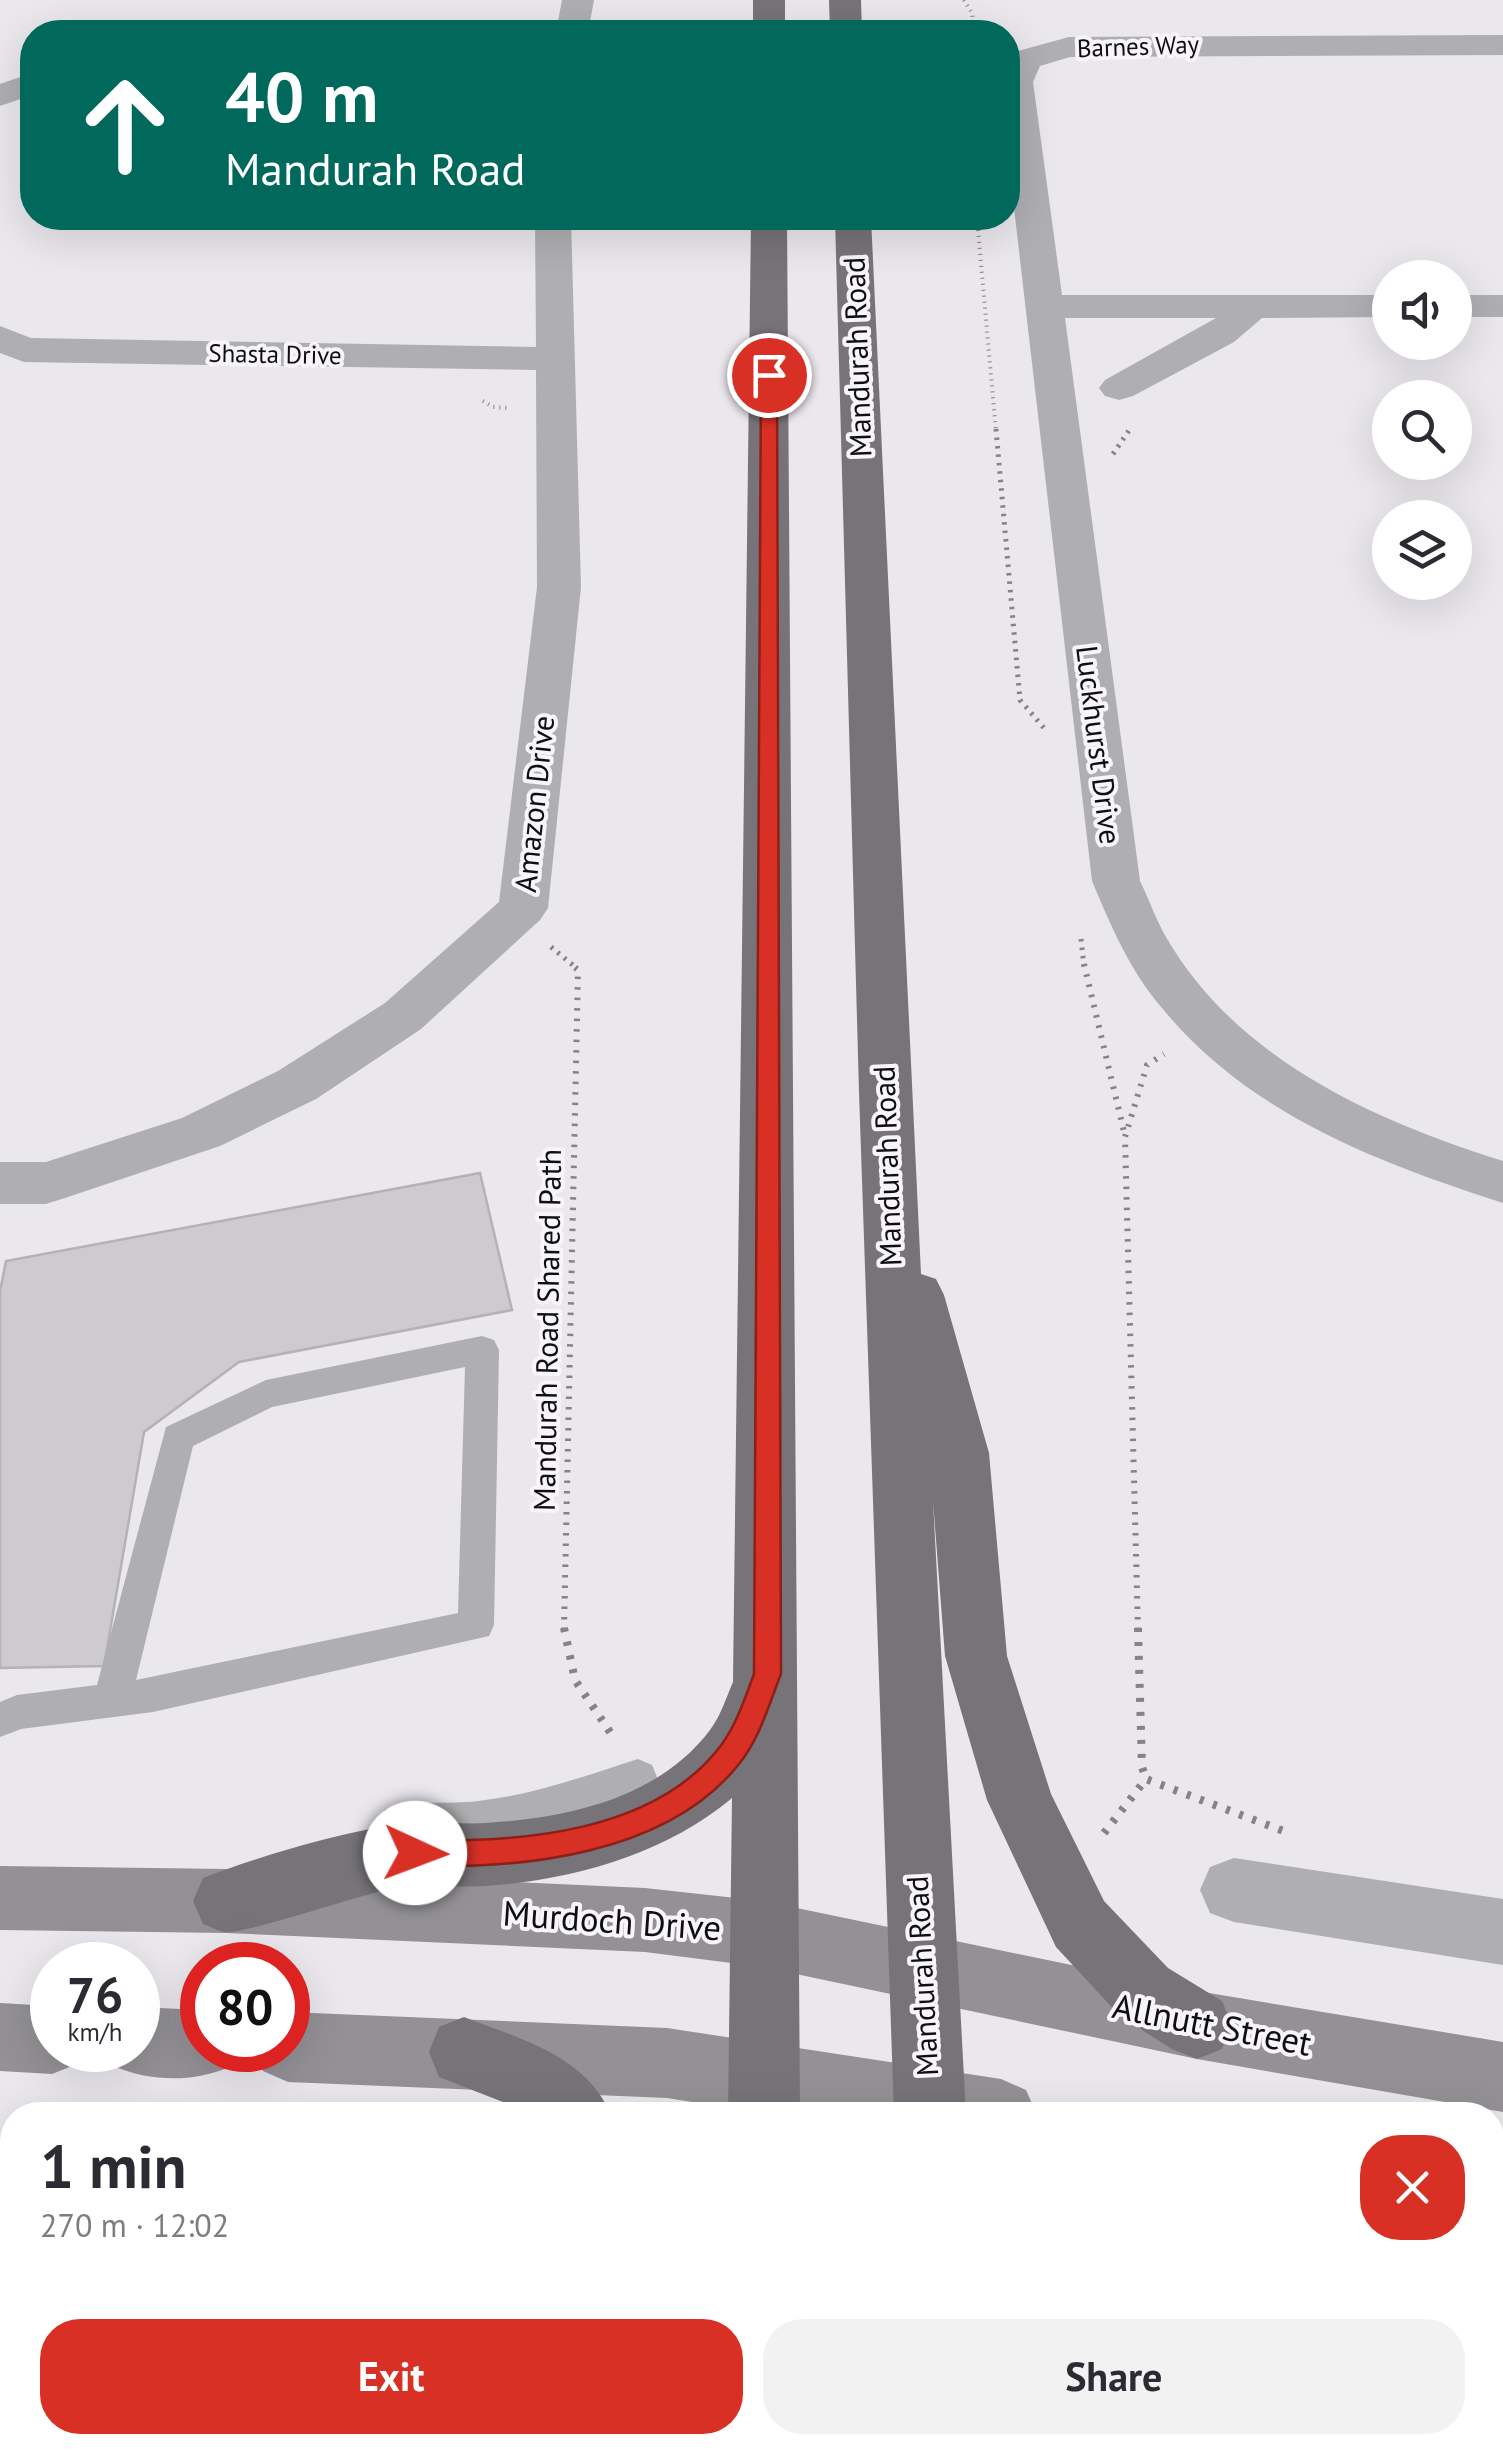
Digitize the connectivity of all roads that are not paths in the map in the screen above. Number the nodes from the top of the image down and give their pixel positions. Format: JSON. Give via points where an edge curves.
{"nodes":[{"id":1,"x":1503,"y":45,"type":"edge"},
{"id":2,"x":1020,"y":73,"type":"edge"},
{"id":3,"x":1020,"y":114,"type":"edge"},
{"id":4,"x":552,"y":230,"type":"edge"},
{"id":5,"x":769,"y":230,"type":"edge"},
{"id":6,"x":853,"y":230,"type":"edge"},
{"id":7,"x":1372,"y":306,"type":"edge"},
{"id":8,"x":1472,"y":306,"type":"edge"},
{"id":9,"x":1503,"y":306,"type":"edge"},
{"id":10,"x":1252,"y":307,"type":"junction"},
{"id":11,"x":1044,"y":308,"type":"junction"},
{"id":12,"x":0,"y":338,"type":"edge"},
{"id":13,"x":552,"y":358,"type":"junction"},
{"id":14,"x":1120,"y":388,"type":"dead end"},
{"id":15,"x":1503,"y":1182,"type":"edge"},
{"id":16,"x":0,"y":1183,"type":"edge"},
{"id":17,"x":890,"y":1201,"type":"junction"},
{"id":18,"x":768,"y":1674,"type":"junction"},
{"id":19,"x":112,"y":1700,"type":"junction"},
{"id":20,"x":0,"y":1720,"type":"edge"},
{"id":21,"x":638,"y":1777,"type":"dead end"},
{"id":22,"x":398,"y":1823,"type":"dead end"},
{"id":23,"x":1265,"y":1893,"type":"road end"},
{"id":24,"x":0,"y":1898,"type":"edge"},
{"id":25,"x":226,"y":1900,"type":"junction"},
{"id":26,"x":1503,"y":1932,"type":"edge"},
{"id":27,"x":763,"y":1934,"type":"junction"},
{"id":28,"x":922,"y":1965,"type":"junction"},
{"id":29,"x":1197,"y":2025,"type":"junction"},
{"id":30,"x":0,"y":2037,"type":"edge"},
{"id":31,"x":30,"y":2039,"type":"edge"},
{"id":32,"x":310,"y":2048,"type":"edge"},
{"id":33,"x":464,"y":2052,"type":"junction"},
{"id":34,"x":1503,"y":2078,"type":"edge"},
{"id":35,"x":763,"y":2096,"type":"edge"},
{"id":36,"x":559,"y":2102,"type":"edge"},
{"id":37,"x":840,"y":2102,"type":"edge"},
{"id":38,"x":930,"y":2102,"type":"edge"}],
"edges":[{"from":1,"to":2,"type":"street","name":"Barnes Way","via":[[1068,47],[1026,60]]},
{"from":3,"to":11,"type":"street","name":"Barnes Way"},
{"from":4,"to":13,"type":"street","name":"Amazon Drive"},
{"from":5,"to":18,"type":"highway"},
{"from":6,"to":17,"type":"highway","name":"Mandurah Road"},
{"from":7,"to":10,"type":"street"},
{"from":8,"to":9,"type":"street"},
{"from":10,"to":11,"type":"street"},
{"from":10,"to":14,"type":"street","via":[[1220,334]]},
{"from":11,"to":15,"type":"street","name":"Luckhurst Drive","via":[[1116,881],[1131,927],[1213,1036],[1259,1071],[1380,1140]]},
{"from":12,"to":13,"type":"street","name":"Shasta Drive","via":[[24,350]]},
{"from":13,"to":16,"type":"street","name":"Amazon Drive","via":[[559,587],[523,908],[403,1016],[297,1085],[184,1138],[46,1183]]},
{"from":17,"to":28,"type":"highway","name":"Mandurah Road"},
{"from":17,"to":29,"type":"highway","via":[[959,1452],[976,1656],[1020,1800],[1080,1924],[1144,1992]]},
{"from":18,"to":25,"type":"highway","via":[[730,1755],[658,1811],[539,1850],[415,1853]]},
{"from":18,"to":27,"type":"highway"},
{"from":19,"to":19,"type":"lane","via":[[476,1625],[482,1350],[266,1394],[178,1438]]},
{"from":19,"to":20,"type":"lane"},
{"from":21,"to":22,"type":"lane","via":[[529,1811]]},
{"from":23,"to":26,"type":"street"},
{"from":24,"to":25,"type":"main road","name":"Murdoch Drive"},
{"from":25,"to":27,"type":"main road","name":"Murdoch Drive","via":[[644,1920]]},
{"from":27,"to":28,"type":"main road","name":"Murdoch Drive"},
{"from":27,"to":35,"type":"highway"},
{"from":28,"to":29,"type":"main road","name":"Allnutt Street"},
{"from":28,"to":38,"type":"highway","name":"Mandurah Road"},
{"from":29,"to":34,"type":"main road","name":"Allnutt Street"},
{"from":30,"to":31,"type":"main road"},
{"from":32,"to":33,"type":"main road"},
{"from":33,"to":35,"type":"main road","via":[[667,2063]]},
{"from":33,"to":36,"type":"highway","via":[[532,2079]]},
{"from":35,"to":37,"type":"main road"}]}
